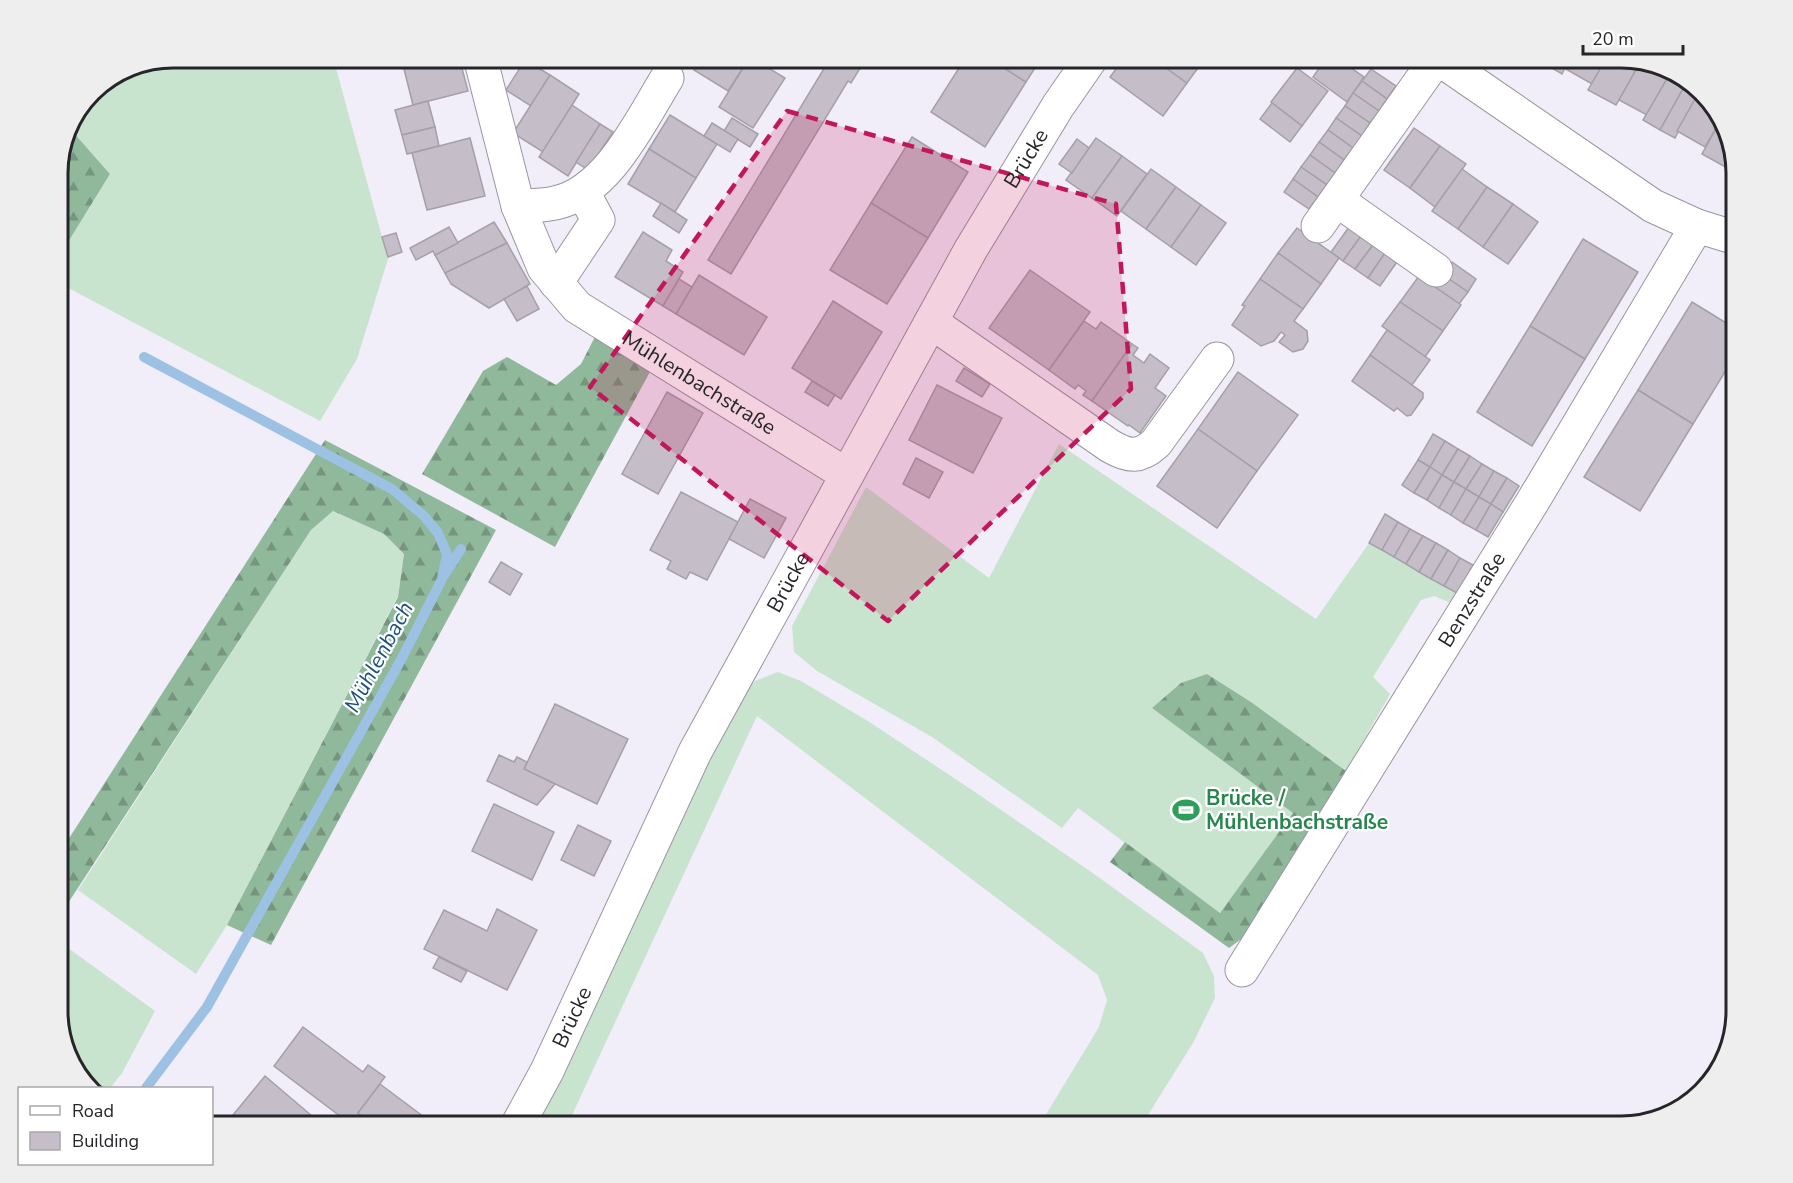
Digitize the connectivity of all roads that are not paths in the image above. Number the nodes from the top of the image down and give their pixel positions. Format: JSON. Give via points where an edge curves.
{"nodes":[{"id":1,"x":483,"y":68,"type":"edge"},
{"id":2,"x":1084,"y":68,"type":"edge"},
{"id":3,"x":1428,"y":68,"type":"edge"},
{"id":4,"x":1452,"y":68,"type":"edge"},
{"id":5,"x":667,"y":78,"type":"dead end"},
{"id":6,"x":583,"y":192,"type":"junction"},
{"id":7,"x":1337,"y":200,"type":"junction"},
{"id":8,"x":518,"y":206,"type":"junction"},
{"id":9,"x":1318,"y":226,"type":"dead end"},
{"id":10,"x":1697,"y":226,"type":"junction"},
{"id":11,"x":1726,"y":235,"type":"edge"},
{"id":12,"x":1436,"y":270,"type":"dead end"},
{"id":13,"x":556,"y":283,"type":"junction"},
{"id":14,"x":931,"y":322,"type":"junction"},
{"id":15,"x":1217,"y":359,"type":"dead end"},
{"id":16,"x":848,"y":475,"type":"junction"},
{"id":17,"x":1242,"y":970,"type":"dead end"},
{"id":18,"x":522,"y":1116,"type":"edge"}],
"edges":[{"from":1,"to":8,"type":"street","name":"Mühlenbachstraße"},
{"from":2,"to":14,"type":"street","name":"Brücke","via":[[1011,180]]},
{"from":3,"to":7,"type":"street"},
{"from":4,"to":10,"type":"street","via":[[1653,206]]},
{"from":5,"to":6,"type":"street","via":[[616,160]]},
{"from":6,"to":8,"type":"street","via":[[556,203]]},
{"from":6,"to":13,"type":"street","via":[[597,220]]},
{"from":7,"to":9,"type":"street"},
{"from":7,"to":12,"type":"street"},
{"from":8,"to":13,"type":"street","name":"Mühlenbachstraße","via":[[544,268]]},
{"from":10,"to":11,"type":"street"},
{"from":10,"to":17,"type":"street","name":"Benzstraße","via":[[1533,501]]},
{"from":13,"to":16,"type":"street","name":"Mühlenbachstraße","via":[[577,308]]},
{"from":14,"to":15,"type":"street","via":[[1110,446],[1131,455],[1145,452],[1156,443]]},
{"from":14,"to":16,"type":"street","name":"Brücke"},
{"from":16,"to":18,"type":"street","name":"Brücke","via":[[695,752]]}]}
